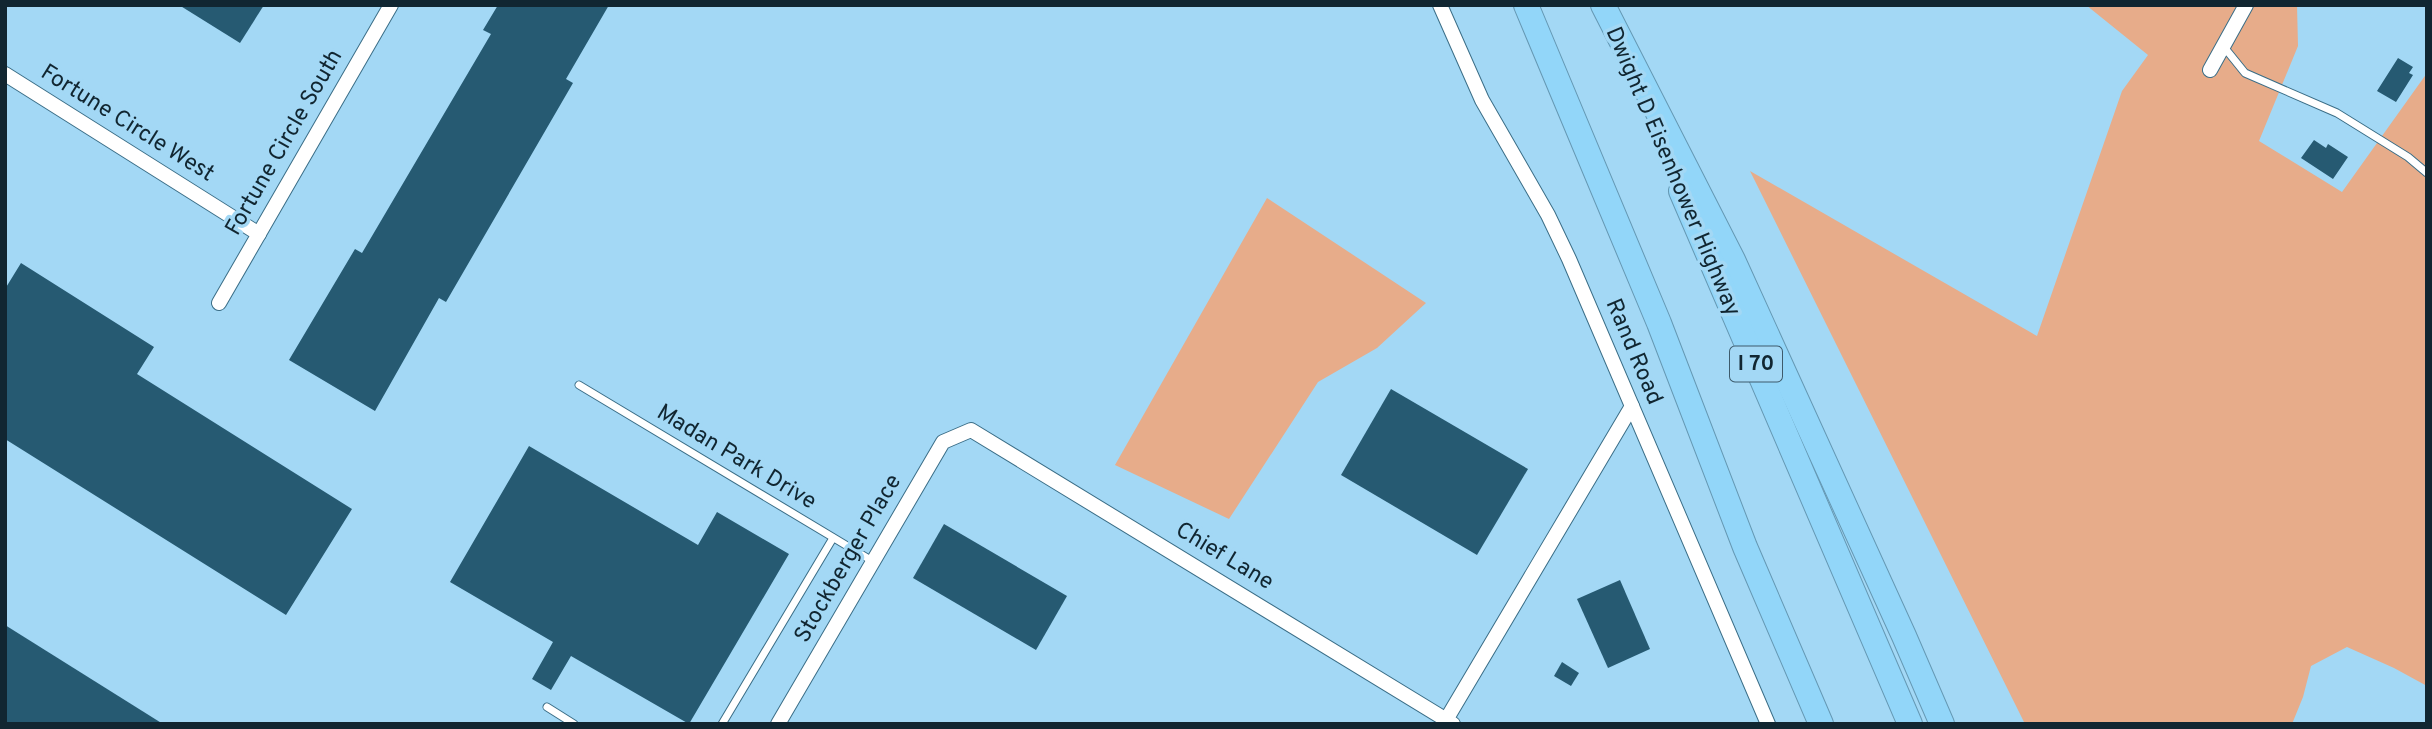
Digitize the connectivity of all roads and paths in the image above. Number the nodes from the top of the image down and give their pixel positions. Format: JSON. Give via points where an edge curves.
{"nodes":[{"id":1,"x":391,"y":5,"type":"edge"},
{"id":2,"x":1440,"y":5,"type":"edge"},
{"id":3,"x":1525,"y":5,"type":"edge"},
{"id":4,"x":1601,"y":5,"type":"edge"},
{"id":5,"x":2246,"y":5,"type":"edge"},
{"id":6,"x":2224,"y":46,"type":"junction"},
{"id":7,"x":2210,"y":70,"type":"dead end"},
{"id":8,"x":5,"y":74,"type":"edge"},
{"id":9,"x":2427,"y":173,"type":"edge"},
{"id":10,"x":259,"y":234,"type":"junction"},
{"id":11,"x":219,"y":303,"type":"dead end"},
{"id":12,"x":579,"y":385,"type":"dead end"},
{"id":13,"x":1632,"y":406,"type":"junction"},
{"id":14,"x":971,"y":430,"type":"joint"},
{"id":15,"x":833,"y":538,"type":"junction"},
{"id":16,"x":874,"y":562,"type":"junction"},
{"id":17,"x":547,"y":707,"type":"dead end"},
{"id":18,"x":1449,"y":722,"type":"edge"},
{"id":19,"x":574,"y":724,"type":"edge"},
{"id":20,"x":722,"y":724,"type":"edge"},
{"id":21,"x":778,"y":724,"type":"edge"},
{"id":22,"x":1768,"y":724,"type":"edge"},
{"id":23,"x":1821,"y":724,"type":"edge"},
{"id":24,"x":1910,"y":724,"type":"edge"},
{"id":25,"x":1942,"y":724,"type":"edge"}],
"edges":[{"from":1,"to":10,"type":"street","name":"Fortune Circle South"},
{"from":2,"to":13,"type":"street","name":"Rand Road","via":[[1482,100],[1548,215]]},
{"from":3,"to":23,"type":"highway"},
{"from":4,"to":24,"type":"highway","name":"Dwight D Eisenhower Highway","number":"I 70"},
{"from":4,"to":25,"type":"highway","via":[[1733,260]]},
{"from":5,"to":6,"type":"street"},
{"from":6,"to":7,"type":"street"},
{"from":6,"to":9,"type":"lane","via":[[2245,72],[2337,113]]},
{"from":8,"to":10,"type":"street","name":"Fortune Circle West"},
{"from":10,"to":11,"type":"street","name":"Fortune Circle South"},
{"from":12,"to":15,"type":"lane","name":"Madan Park Drive"},
{"from":13,"to":18,"type":"street"},
{"from":13,"to":22,"type":"street","name":"Rand Road"},
{"from":14,"to":16,"type":"street","name":"Stockberger Place","via":[[943,443]]},
{"from":14,"to":18,"type":"street","name":"Chief Lane"},
{"from":15,"to":16,"type":"lane","name":"Madan Park Drive"},
{"from":15,"to":20,"type":"lane"},
{"from":16,"to":21,"type":"street","name":"Stockberger Place"},
{"from":17,"to":19,"type":"lane"}]}
